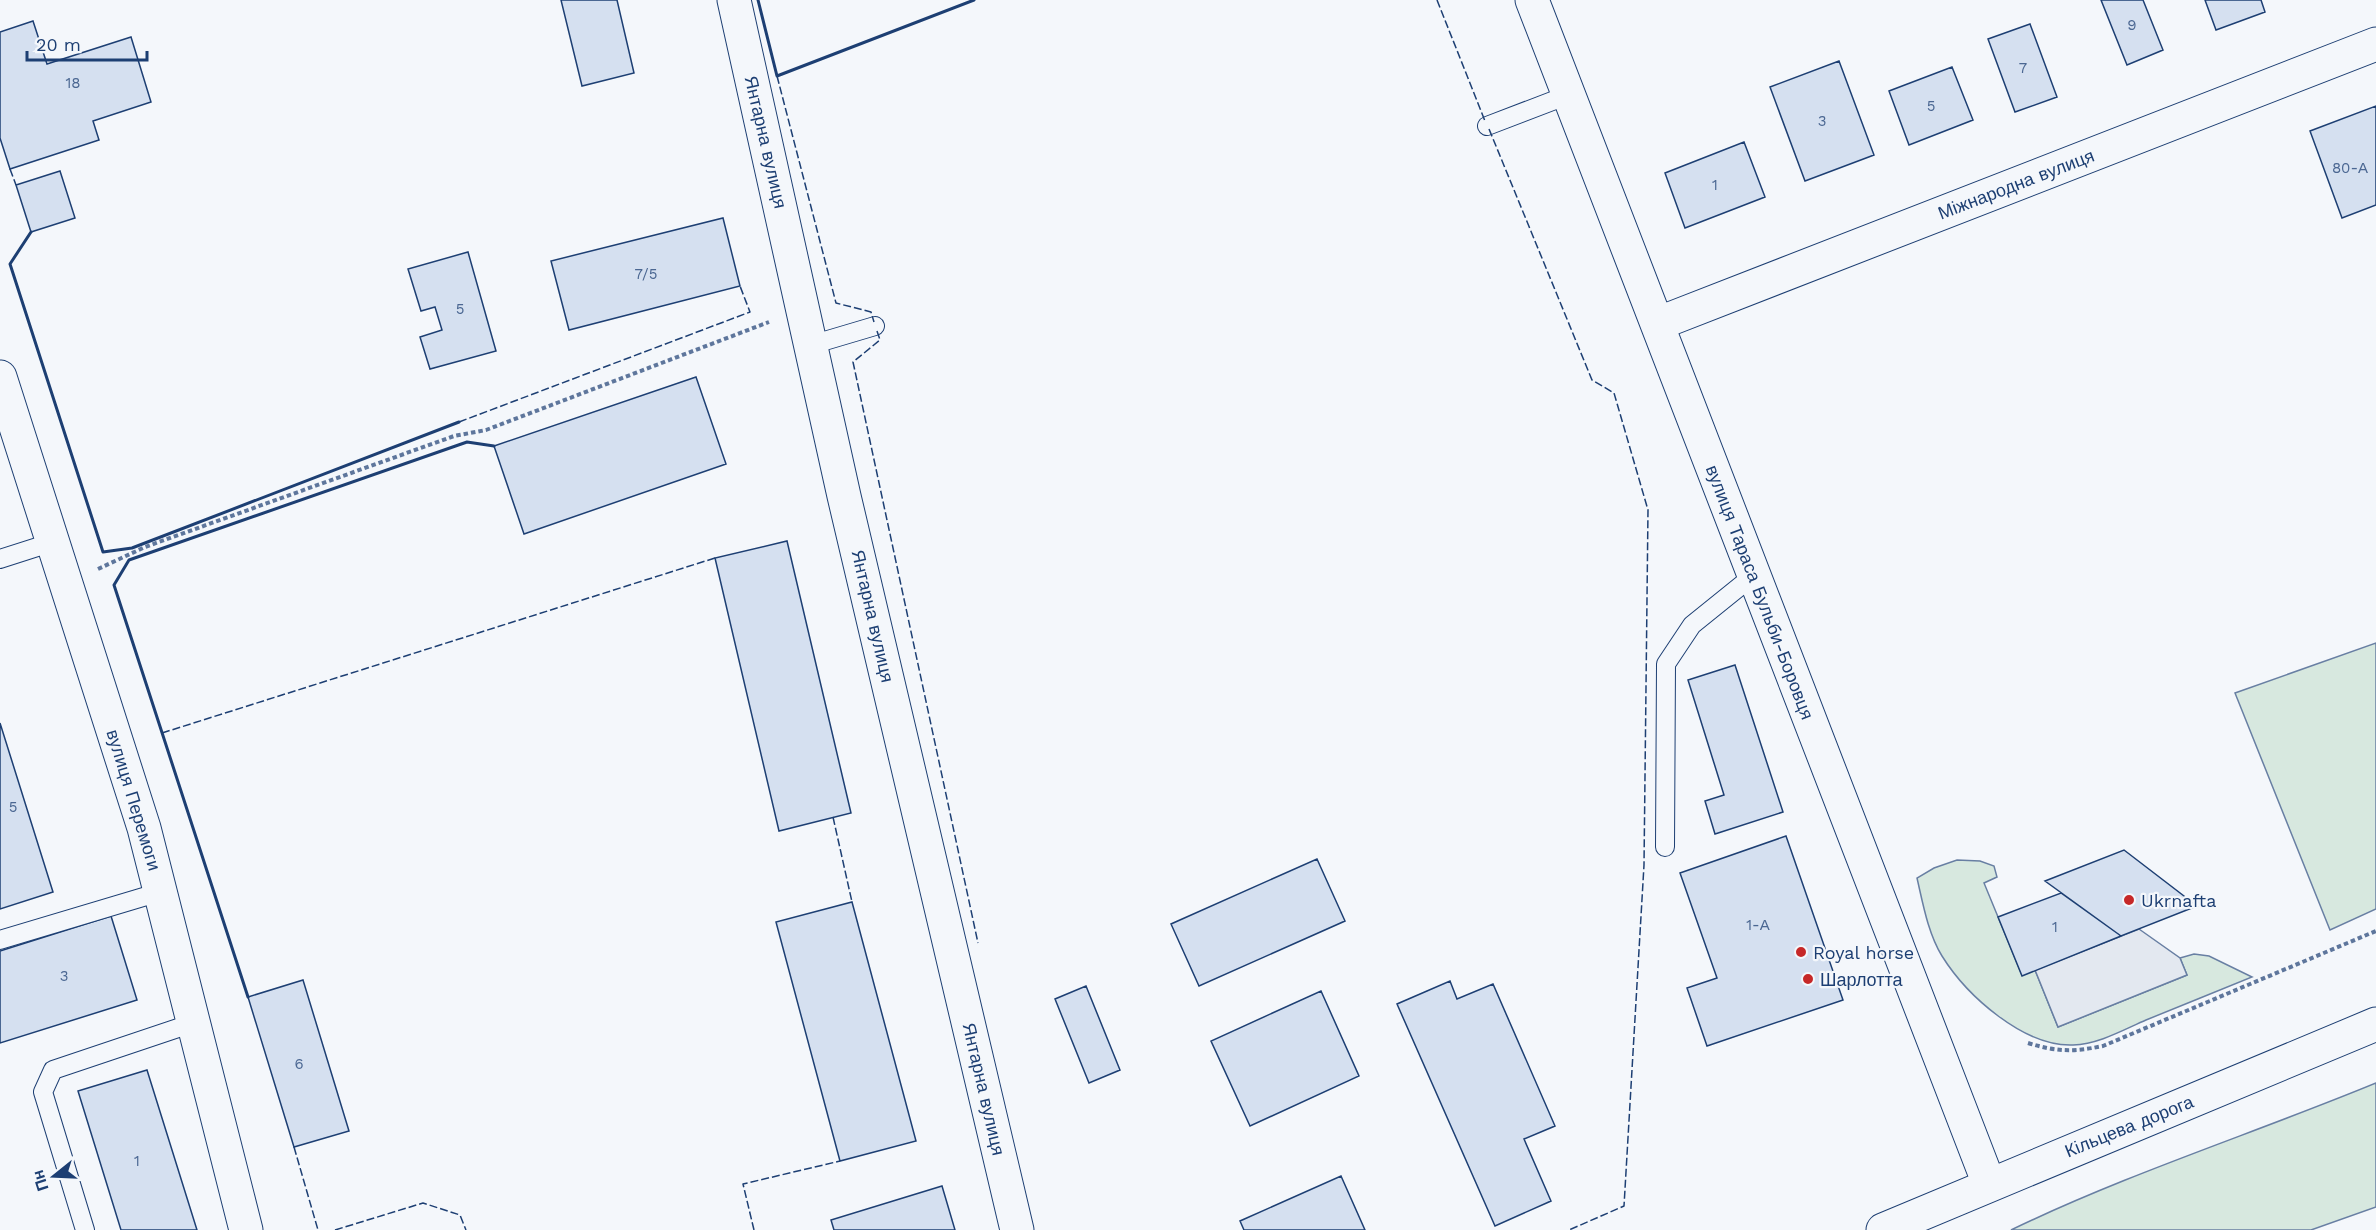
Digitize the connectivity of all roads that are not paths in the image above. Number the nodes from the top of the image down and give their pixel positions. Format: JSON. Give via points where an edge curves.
{"nodes":[{"id":1,"x":734,"y":0,"type":"edge"},
{"id":2,"x":1532,"y":0,"type":"edge"},
{"id":3,"x":2376,"y":44,"type":"edge"},
{"id":4,"x":1568,"y":95,"type":"junction"},
{"id":5,"x":1488,"y":126,"type":"dead end"},
{"id":6,"x":1657,"y":324,"type":"junction"},
{"id":7,"x":875,"y":326,"type":"dead end"},
{"id":8,"x":811,"y":345,"type":"junction"},
{"id":9,"x":0,"y":377,"type":"edge"},
{"id":10,"x":52,"y":542,"type":"junction"},
{"id":11,"x":0,"y":559,"type":"edge"},
{"id":12,"x":1754,"y":575,"type":"junction"},
{"id":13,"x":1665,"y":847,"type":"dead end"},
{"id":14,"x":160,"y":892,"type":"junction"},
{"id":15,"x":0,"y":940,"type":"edge"},
{"id":16,"x":194,"y":1023,"type":"junction"},
{"id":17,"x":2376,"y":1024,"type":"edge"},
{"id":18,"x":1989,"y":1184,"type":"junction"},
{"id":19,"x":85,"y":1230,"type":"edge"},
{"id":20,"x":246,"y":1230,"type":"edge"},
{"id":21,"x":1017,"y":1230,"type":"edge"},
{"id":22,"x":1883,"y":1230,"type":"edge"}],
"edges":[{"from":1,"to":8,"type":"main road","name":"Янтарна вулиця"},
{"from":2,"to":4,"type":"main road","name":"вулиця Тараса Бульби-Боровця"},
{"from":3,"to":6,"type":"main road","name":"Міжнародна вулиця"},
{"from":4,"to":5,"type":"lane"},
{"from":4,"to":6,"type":"main road","name":"вулиця Тараса Бульби-Боровця"},
{"from":6,"to":12,"type":"main road","name":"вулиця Тараса Бульби-Боровця"},
{"from":7,"to":8,"type":"lane"},
{"from":8,"to":21,"type":"main road","name":"Янтарна вулиця"},
{"from":9,"to":10,"type":"main road","name":"вулиця Перемоги"},
{"from":10,"to":11,"type":"lane"},
{"from":10,"to":14,"type":"main road","name":"вулиця Перемоги","via":[[144,828]]},
{"from":12,"to":13,"type":"lane","via":[[1692,625],[1666,664]]},
{"from":12,"to":18,"type":"main road","name":"вулиця Тараса Бульби-Боровця"},
{"from":14,"to":15,"type":"lane"},
{"from":14,"to":16,"type":"main road","name":"вулиця Перемоги"},
{"from":16,"to":19,"type":"lane","via":[[53,1070],[43,1092]]},
{"from":16,"to":20,"type":"main road","name":"вулиця Перемоги"},
{"from":17,"to":18,"type":"main road","name":"Кільцева дорога"},
{"from":18,"to":22,"type":"main road","name":"Кільцева дорога"}]}
